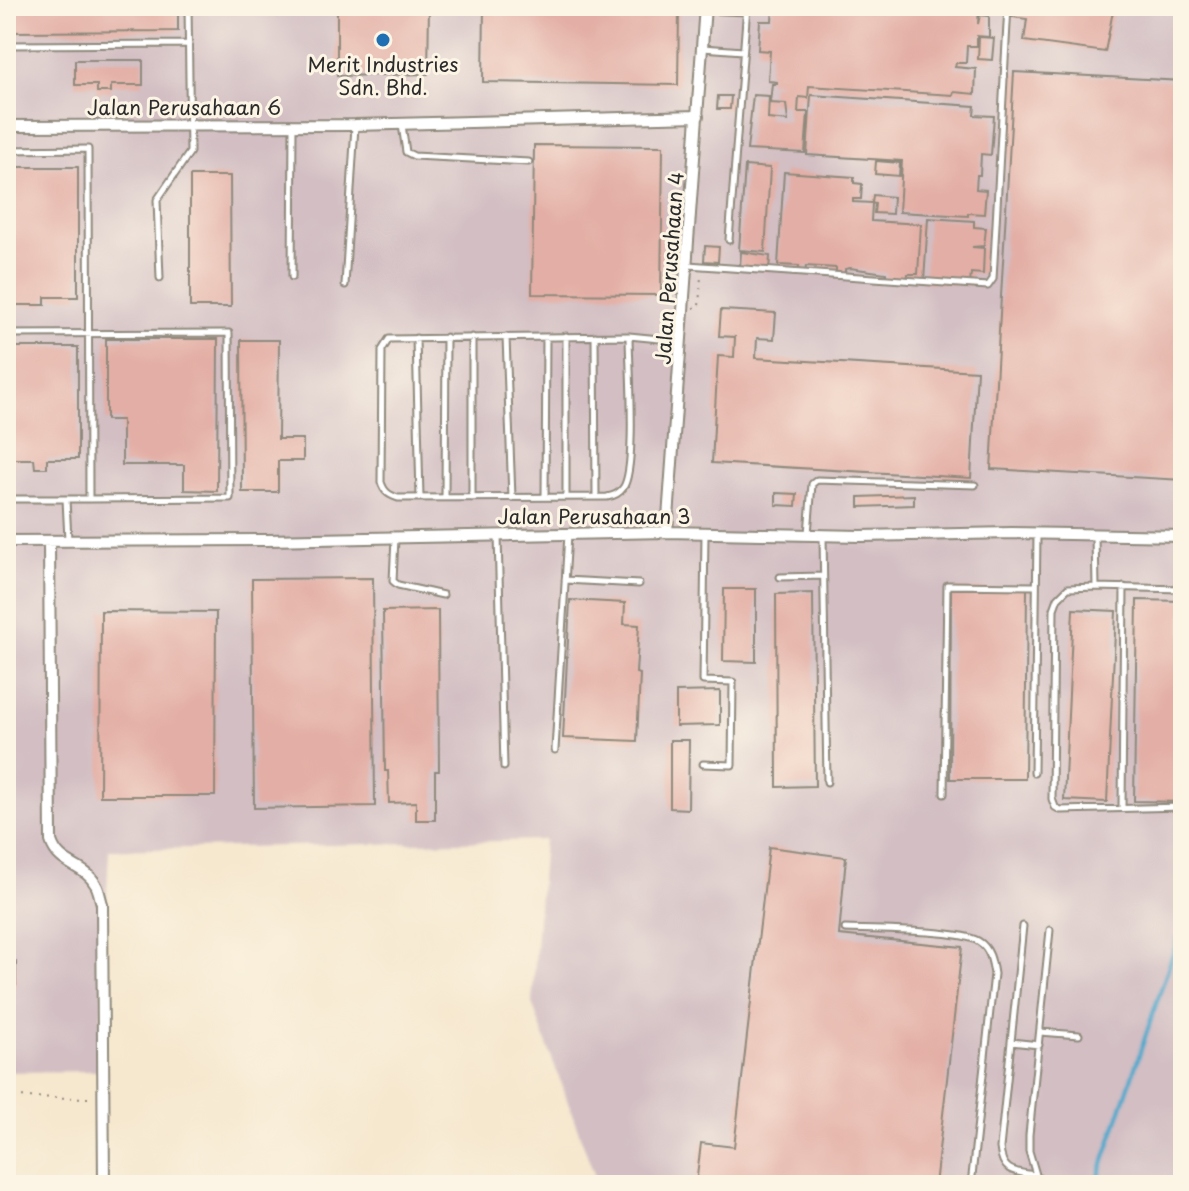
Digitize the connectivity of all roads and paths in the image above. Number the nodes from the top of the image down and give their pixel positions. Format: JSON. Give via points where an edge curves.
{"nodes":[{"id":1,"x":188,"y":6,"type":"edge"},
{"id":2,"x":1008,"y":6,"type":"edge"},
{"id":3,"x":705,"y":8,"type":"edge"},
{"id":4,"x":747,"y":9,"type":"edge"},
{"id":5,"x":189,"y":44,"type":"junction"},
{"id":6,"x":6,"y":45,"type":"edge"},
{"id":7,"x":702,"y":48,"type":"junction"},
{"id":8,"x":743,"y":51,"type":"junction"},
{"id":9,"x":698,"y":116,"type":"junction"},
{"id":10,"x":402,"y":124,"type":"junction"},
{"id":11,"x":189,"y":125,"type":"junction"},
{"id":12,"x":293,"y":125,"type":"junction"},
{"id":13,"x":355,"y":125,"type":"junction"},
{"id":14,"x":6,"y":126,"type":"edge"},
{"id":15,"x":6,"y":150,"type":"edge"},
{"id":16,"x":529,"y":162,"type":"dead end"},
{"id":17,"x":729,"y":240,"type":"dead end"},
{"id":18,"x":688,"y":265,"type":"junction"},
{"id":19,"x":292,"y":277,"type":"dead end"},
{"id":20,"x":160,"y":278,"type":"dead end"},
{"id":21,"x":345,"y":285,"type":"dead end"},
{"id":22,"x":91,"y":332,"type":"junction"},
{"id":23,"x":6,"y":334,"type":"edge"},
{"id":24,"x":566,"y":336,"type":"junction"},
{"id":25,"x":595,"y":336,"type":"junction"},
{"id":26,"x":629,"y":336,"type":"junction"},
{"id":27,"x":446,"y":337,"type":"junction"},
{"id":28,"x":472,"y":337,"type":"junction"},
{"id":29,"x":506,"y":337,"type":"junction"},
{"id":30,"x":546,"y":337,"type":"junction"},
{"id":31,"x":416,"y":338,"type":"junction"},
{"id":32,"x":682,"y":341,"type":"junction"},
{"id":33,"x":975,"y":485,"type":"dead end"},
{"id":34,"x":545,"y":497,"type":"junction"},
{"id":35,"x":566,"y":497,"type":"junction"},
{"id":36,"x":596,"y":497,"type":"junction"},
{"id":37,"x":420,"y":498,"type":"junction"},
{"id":38,"x":445,"y":498,"type":"junction"},
{"id":39,"x":472,"y":498,"type":"junction"},
{"id":40,"x":512,"y":498,"type":"junction"},
{"id":41,"x":6,"y":499,"type":"edge"},
{"id":42,"x":66,"y":499,"type":"junction"},
{"id":43,"x":89,"y":499,"type":"junction"},
{"id":44,"x":667,"y":532,"type":"junction"},
{"id":45,"x":568,"y":533,"type":"junction"},
{"id":46,"x":705,"y":533,"type":"junction"},
{"id":47,"x":498,"y":534,"type":"junction"},
{"id":48,"x":1037,"y":534,"type":"junction"},
{"id":49,"x":808,"y":535,"type":"junction"},
{"id":50,"x":823,"y":535,"type":"junction"},
{"id":51,"x":1095,"y":535,"type":"junction"},
{"id":52,"x":1183,"y":536,"type":"edge"},
{"id":53,"x":395,"y":537,"type":"junction"},
{"id":54,"x":6,"y":541,"type":"edge"},
{"id":55,"x":49,"y":541,"type":"junction"},
{"id":56,"x":68,"y":541,"type":"junction"},
{"id":57,"x":823,"y":576,"type":"junction"},
{"id":58,"x":780,"y":577,"type":"dead end"},
{"id":59,"x":565,"y":580,"type":"junction"},
{"id":60,"x":639,"y":584,"type":"dead end"},
{"id":61,"x":1036,"y":586,"type":"junction"},
{"id":62,"x":1096,"y":587,"type":"junction"},
{"id":63,"x":1124,"y":587,"type":"junction"},
{"id":64,"x":1183,"y":589,"type":"edge"},
{"id":65,"x":443,"y":595,"type":"dead end"},
{"id":66,"x":555,"y":750,"type":"dead end"},
{"id":67,"x":703,"y":764,"type":"dead end"},
{"id":68,"x":504,"y":767,"type":"dead end"},
{"id":69,"x":1034,"y":773,"type":"dead end"},
{"id":70,"x":827,"y":782,"type":"dead end"},
{"id":71,"x":944,"y":794,"type":"dead end"},
{"id":72,"x":1183,"y":807,"type":"edge"},
{"id":73,"x":1122,"y":808,"type":"junction"},
{"id":74,"x":1023,"y":926,"type":"dead end"},
{"id":75,"x":845,"y":929,"type":"dead end"},
{"id":76,"x":1050,"y":930,"type":"dead end"},
{"id":77,"x":1040,"y":1032,"type":"junction"},
{"id":78,"x":1079,"y":1035,"type":"dead end"},
{"id":79,"x":1011,"y":1042,"type":"junction"},
{"id":80,"x":1039,"y":1045,"type":"junction"},
{"id":81,"x":6,"y":1097,"type":"edge"},
{"id":82,"x":105,"y":1098,"type":"junction"},
{"id":83,"x":1035,"y":1175,"type":"junction"},
{"id":84,"x":104,"y":1185,"type":"edge"},
{"id":85,"x":971,"y":1185,"type":"edge"},
{"id":86,"x":1039,"y":1185,"type":"edge"}],
"edges":[{"from":1,"to":5,"type":"lane"},
{"from":2,"to":18,"type":"lane","via":[[993,279],[988,286]]},
{"from":3,"to":4,"type":"lane"},
{"from":3,"to":7,"type":"street","name":"Jalan Perusahaan 4"},
{"from":4,"to":8,"type":"lane"},
{"from":5,"to":6,"type":"lane"},
{"from":5,"to":11,"type":"lane"},
{"from":7,"to":8,"type":"lane"},
{"from":7,"to":9,"type":"street","name":"Jalan Perusahaan 4"},
{"from":8,"to":17,"type":"lane"},
{"from":9,"to":10,"type":"street","name":"Jalan Perusahaan 6"},
{"from":9,"to":18,"type":"street","name":"Jalan Perusahaan 4"},
{"from":10,"to":13,"type":"street","name":"Jalan Perusahaan 6"},
{"from":10,"to":16,"type":"lane","via":[[406,152],[414,156]]},
{"from":11,"to":12,"type":"street","name":"Jalan Perusahaan 6"},
{"from":11,"to":14,"type":"street","name":"Jalan Perusahaan 6"},
{"from":11,"to":20,"type":"lane","via":[[190,152],[157,200]]},
{"from":12,"to":13,"type":"street","name":"Jalan Perusahaan 6"},
{"from":12,"to":19,"type":"lane"},
{"from":13,"to":21,"type":"lane"},
{"from":15,"to":22,"type":"lane","via":[[88,149]]},
{"from":18,"to":32,"type":"street","name":"Jalan Perusahaan 4"},
{"from":22,"to":23,"type":"lane"},
{"from":22,"to":43,"type":"lane"},
{"from":22,"to":43,"type":"lane","via":[[229,333],[230,498]]},
{"from":24,"to":25,"type":"lane"},
{"from":24,"to":30,"type":"lane"},
{"from":24,"to":35,"type":"lane"},
{"from":25,"to":26,"type":"lane"},
{"from":25,"to":36,"type":"lane"},
{"from":26,"to":32,"type":"lane"},
{"from":26,"to":36,"type":"lane","via":[[628,476],[616,495]]},
{"from":27,"to":28,"type":"lane"},
{"from":27,"to":31,"type":"lane"},
{"from":27,"to":38,"type":"lane"},
{"from":28,"to":29,"type":"lane"},
{"from":28,"to":39,"type":"lane"},
{"from":29,"to":30,"type":"lane"},
{"from":29,"to":40,"type":"lane"},
{"from":30,"to":34,"type":"lane"},
{"from":31,"to":37,"type":"lane"},
{"from":31,"to":37,"type":"lane","via":[[389,339],[382,350],[381,482],[389,495]]},
{"from":32,"to":44,"type":"street","name":"Jalan Perusahaan 4"},
{"from":33,"to":49,"type":"lane","via":[[817,480],[812,484]]},
{"from":34,"to":35,"type":"lane"},
{"from":34,"to":40,"type":"lane"},
{"from":35,"to":36,"type":"lane"},
{"from":37,"to":38,"type":"lane"},
{"from":38,"to":39,"type":"lane"},
{"from":39,"to":40,"type":"lane"},
{"from":41,"to":42,"type":"lane"},
{"from":42,"to":43,"type":"lane"},
{"from":42,"to":56,"type":"lane"},
{"from":44,"to":45,"type":"street","name":"Jalan Perusahaan 3"},
{"from":44,"to":46,"type":"street","name":"Jalan Perusahaan 3"},
{"from":45,"to":47,"type":"street","name":"Jalan Perusahaan 3"},
{"from":45,"to":59,"type":"lane"},
{"from":46,"to":49,"type":"street","name":"Jalan Perusahaan 3"},
{"from":46,"to":67,"type":"lane","via":[[703,681],[733,682],[732,765]]},
{"from":47,"to":53,"type":"street","name":"Jalan Perusahaan 3"},
{"from":47,"to":68,"type":"lane"},
{"from":48,"to":50,"type":"street","name":"Jalan Perusahaan 3"},
{"from":48,"to":51,"type":"street","name":"Jalan Perusahaan 3"},
{"from":48,"to":61,"type":"lane"},
{"from":49,"to":50,"type":"street","name":"Jalan Perusahaan 3"},
{"from":50,"to":57,"type":"lane"},
{"from":51,"to":52,"type":"street","name":"Jalan Perusahaan 3"},
{"from":51,"to":62,"type":"lane"},
{"from":53,"to":56,"type":"street","name":"Jalan Perusahaan 3"},
{"from":53,"to":65,"type":"lane","via":[[393,581]]},
{"from":54,"to":55,"type":"street","name":"Jalan Perusahaan 3"},
{"from":55,"to":56,"type":"street","name":"Jalan Perusahaan 3"},
{"from":55,"to":82,"type":"street","via":[[51,841],[54,853],[96,885],[102,904]]},
{"from":57,"to":58,"type":"lane"},
{"from":57,"to":70,"type":"lane"},
{"from":59,"to":60,"type":"lane"},
{"from":59,"to":66,"type":"lane"},
{"from":61,"to":69,"type":"lane"},
{"from":61,"to":71,"type":"lane","via":[[947,585]]},
{"from":62,"to":63,"type":"lane"},
{"from":62,"to":73,"type":"lane","via":[[1068,588],[1054,609],[1052,799],[1060,810]]},
{"from":63,"to":64,"type":"lane"},
{"from":63,"to":73,"type":"lane"},
{"from":72,"to":73,"type":"lane"},
{"from":74,"to":79,"type":"lane"},
{"from":75,"to":85,"type":"lane","via":[[952,935],[978,941],[987,949],[994,974]]},
{"from":76,"to":77,"type":"lane"},
{"from":77,"to":78,"type":"lane"},
{"from":77,"to":80,"type":"lane"},
{"from":79,"to":80,"type":"lane"},
{"from":79,"to":83,"type":"lane","via":[[1001,1159],[1011,1172]]},
{"from":80,"to":83,"type":"lane","via":[[1029,1135]]},
{"from":81,"to":82,"type":"path"},
{"from":82,"to":84,"type":"street"},
{"from":83,"to":86,"type":"lane"}]}
